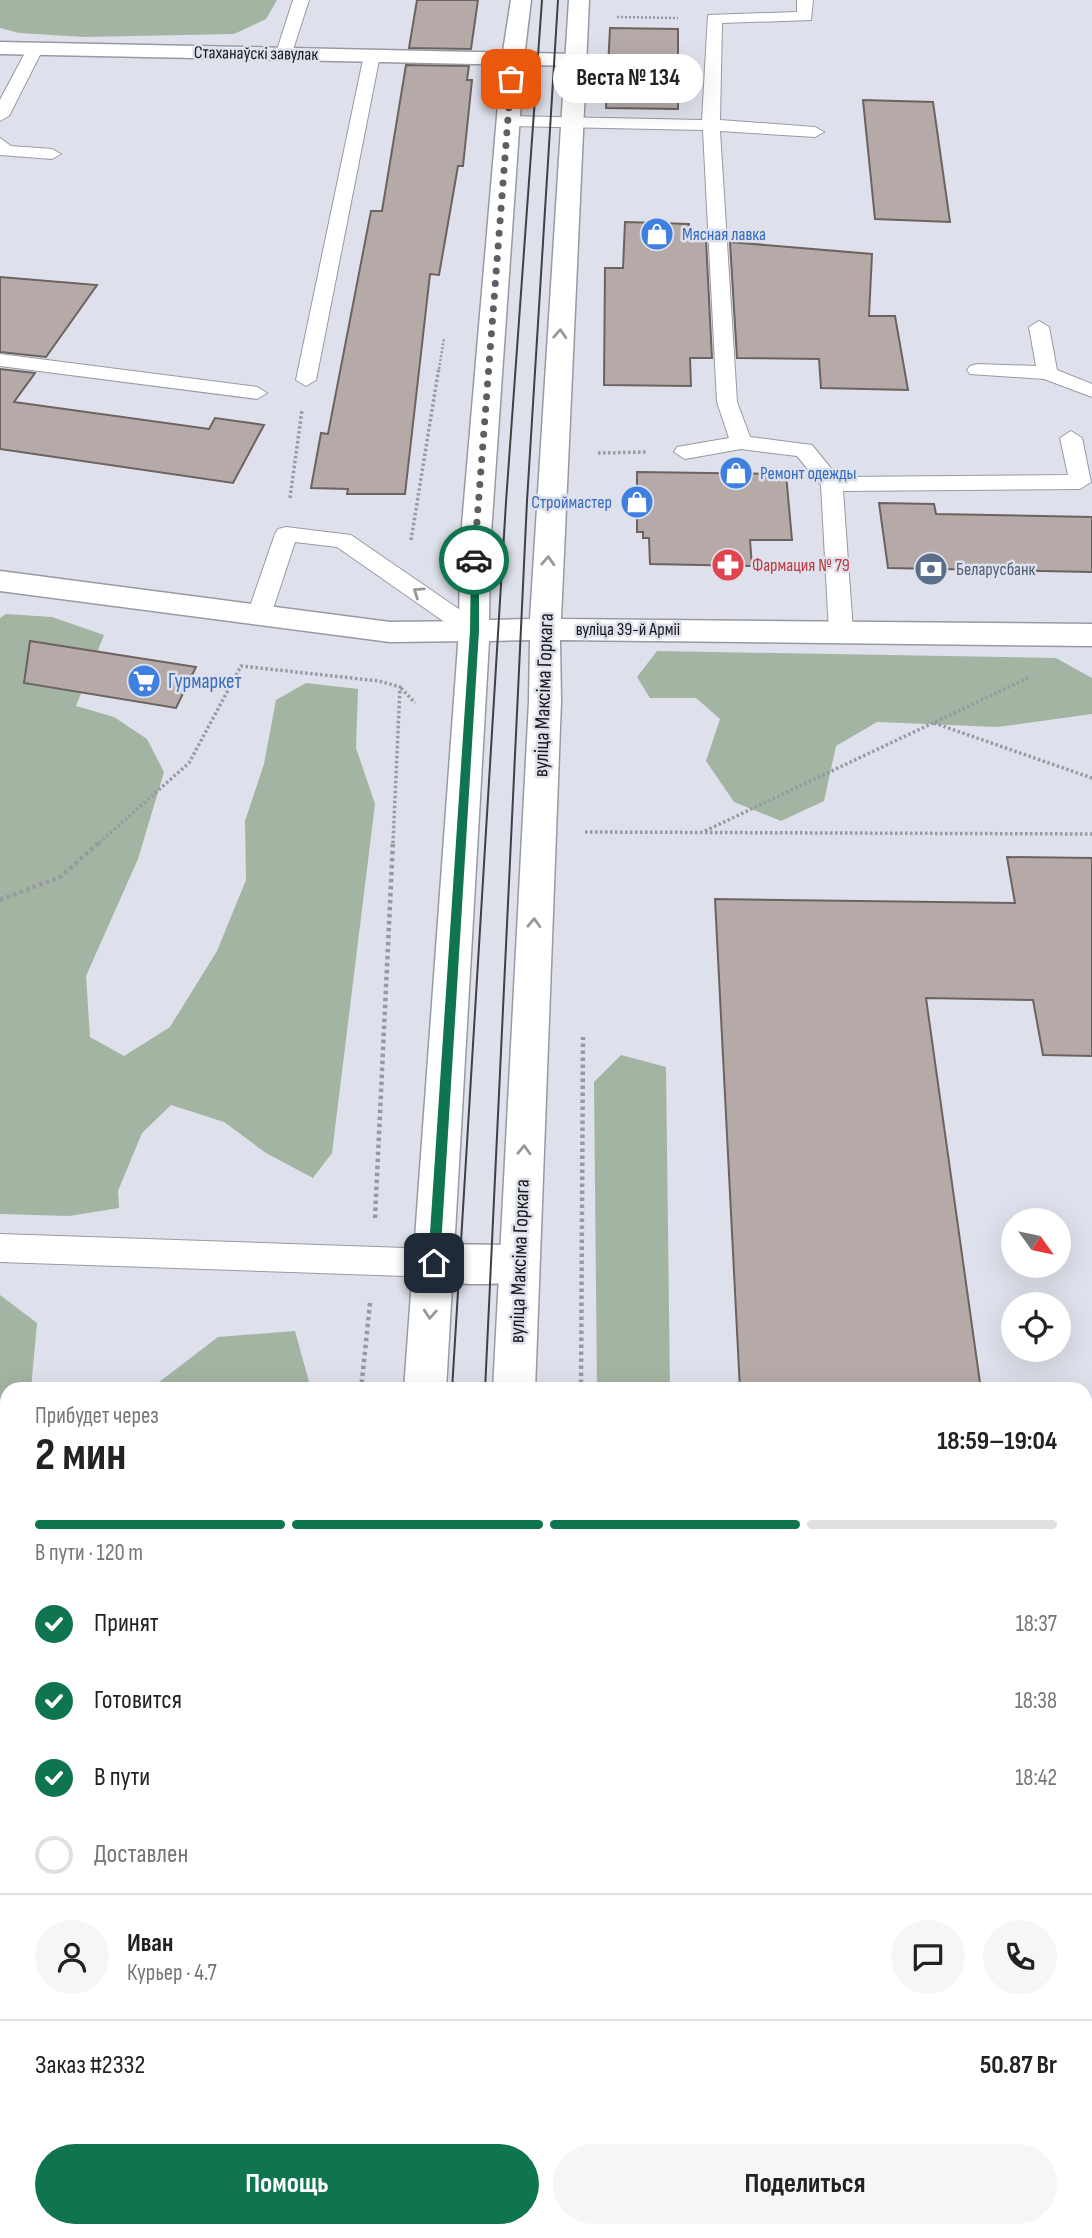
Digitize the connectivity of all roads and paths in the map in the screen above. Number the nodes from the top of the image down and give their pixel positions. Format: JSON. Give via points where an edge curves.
{"nodes":[{"id":1,"x":301,"y":0,"type":"edge"},
{"id":2,"x":521,"y":0,"type":"edge"},
{"id":3,"x":579,"y":0,"type":"edge"},
{"id":4,"x":805,"y":0,"type":"edge"},
{"id":5,"x":714,"y":9,"type":"edge"},
{"id":6,"x":612,"y":17,"type":"dead end"},
{"id":7,"x":0,"y":48,"type":"edge"},
{"id":8,"x":35,"y":49,"type":"junction"},
{"id":9,"x":284,"y":53,"type":"junction"},
{"id":10,"x":372,"y":55,"type":"junction"},
{"id":11,"x":513,"y":58,"type":"junction"},
{"id":12,"x":575,"y":60,"type":"junction"},
{"id":13,"x":0,"y":116,"type":"edge"},
{"id":14,"x":509,"y":121,"type":"junction"},
{"id":15,"x":570,"y":121,"type":"junction"},
{"id":16,"x":711,"y":125,"type":"junction"},
{"id":17,"x":815,"y":132,"type":"dead end"},
{"id":18,"x":0,"y":143,"type":"edge"},
{"id":19,"x":52,"y":154,"type":"dead end"},
{"id":20,"x":1039,"y":327,"type":"dead end"},
{"id":21,"x":0,"y":360,"type":"edge"},
{"id":22,"x":977,"y":370,"type":"dead end"},
{"id":23,"x":1047,"y":373,"type":"junction"},
{"id":24,"x":306,"y":380,"type":"joint"},
{"id":25,"x":1092,"y":391,"type":"edge"},
{"id":26,"x":257,"y":393,"type":"dead end"},
{"id":27,"x":1071,"y":438,"type":"dead end"},
{"id":28,"x":741,"y":442,"type":"junction"},
{"id":29,"x":685,"y":452,"type":"joint"},
{"id":30,"x":585,"y":453,"type":"dead end"},
{"id":31,"x":832,"y":484,"type":"junction"},
{"id":32,"x":286,"y":534,"type":"junction"},
{"id":33,"x":0,"y":581,"type":"edge"},
{"id":34,"x":259,"y":615,"type":"junction"},
{"id":35,"x":545,"y":629,"type":"junction"},
{"id":36,"x":474,"y":631,"type":"junction"},
{"id":37,"x":841,"y":631,"type":"junction"},
{"id":38,"x":1092,"y":635,"type":"edge"},
{"id":39,"x":1034,"y":676,"type":"dead end"},
{"id":40,"x":400,"y":687,"type":"junction"},
{"id":41,"x":415,"y":703,"type":"dead end"},
{"id":42,"x":933,"y":723,"type":"junction"},
{"id":43,"x":1092,"y":778,"type":"edge"},
{"id":44,"x":584,"y":832,"type":"dead end"},
{"id":45,"x":701,"y":832,"type":"junction"},
{"id":46,"x":1092,"y":834,"type":"edge"},
{"id":47,"x":0,"y":900,"type":"edge"},
{"id":48,"x":0,"y":1248,"type":"edge"},
{"id":49,"x":373,"y":1261,"type":"junction"},
{"id":50,"x":434,"y":1263,"type":"junction"},
{"id":51,"x":519,"y":1264,"type":"junction"},
{"id":52,"x":362,"y":1382,"type":"edge"},
{"id":53,"x":426,"y":1382,"type":"edge"},
{"id":54,"x":514,"y":1382,"type":"edge"}],
"edges":[{"from":1,"to":9,"type":"lane"},
{"from":2,"to":11,"type":"main road"},
{"from":3,"to":12,"type":"main road","name":"вуліца Максіма Горкага"},
{"from":4,"to":5,"type":"lane","via":[[805,17]]},
{"from":5,"to":6,"type":"path"},
{"from":5,"to":16,"type":"lane"},
{"from":7,"to":8,"type":"main road","name":"Стаханаўскі завулак"},
{"from":8,"to":9,"type":"main road","name":"Стаханаўскі завулак"},
{"from":8,"to":13,"type":"lane"},
{"from":9,"to":10,"type":"main road","name":"Стаханаўскі завулак"},
{"from":10,"to":11,"type":"main road","name":"Стаханаўскі завулак"},
{"from":10,"to":24,"type":"lane"},
{"from":11,"to":12,"type":"main road","name":"Стаханаўскі завулак"},
{"from":11,"to":14,"type":"main road"},
{"from":12,"to":15,"type":"main road","name":"вуліца Максіма Горкага"},
{"from":14,"to":15,"type":"lane"},
{"from":14,"to":36,"type":"main road","via":[[475,548]]},
{"from":15,"to":16,"type":"lane"},
{"from":35,"to":15,"type":"main road","name":"вуліца Максіма Горкага","one_way":true},
{"from":16,"to":17,"type":"lane"},
{"from":16,"to":28,"type":"lane","via":[[727,402]]},
{"from":18,"to":19,"type":"lane","via":[[6,151]]},
{"from":20,"to":23,"type":"lane"},
{"from":21,"to":26,"type":"lane"},
{"from":22,"to":23,"type":"lane"},
{"from":23,"to":25,"type":"lane"},
{"from":24,"to":32,"type":"path"},
{"from":27,"to":31,"type":"lane","via":[[1080,482]]},
{"from":28,"to":29,"type":"lane"},
{"from":28,"to":31,"type":"lane","via":[[804,450]]},
{"from":29,"to":30,"type":"path"},
{"from":31,"to":37,"type":"lane"},
{"from":32,"to":34,"type":"lane"},
{"from":36,"to":32,"type":"lane","one_way":true,"via":[[343,540]]},
{"from":33,"to":34,"type":"main road","name":"вуліца 39-й Арміі"},
{"from":34,"to":36,"type":"main road","name":"вуліца 39-й Арміі","via":[[390,632]]},
{"from":35,"to":36,"type":"main road","name":"вуліца 39-й Арміі"},
{"from":35,"to":37,"type":"main road","name":"вуліца 39-й Арміі"},
{"from":51,"to":35,"type":"main road","name":"вуліца Максіма Горкага","one_way":true},
{"from":36,"to":50,"type":"main road"},
{"from":37,"to":38,"type":"main road","name":"вуліца 39-й Арміі"},
{"from":39,"to":42,"type":"path"},
{"from":40,"to":41,"type":"path"},
{"from":40,"to":47,"type":"path","via":[[241,666],[188,763],[60,877]]},
{"from":40,"to":49,"type":"path"},
{"from":42,"to":43,"type":"path"},
{"from":42,"to":45,"type":"path"},
{"from":44,"to":45,"type":"path"},
{"from":45,"to":46,"type":"path"},
{"from":48,"to":49,"type":"lane"},
{"from":49,"to":50,"type":"lane"},
{"from":49,"to":52,"type":"path"},
{"from":50,"to":51,"type":"main road"},
{"from":50,"to":53,"type":"main road","one_way":true},
{"from":51,"to":54,"type":"main road","name":"вуліца Максіма Горкага"}]}
